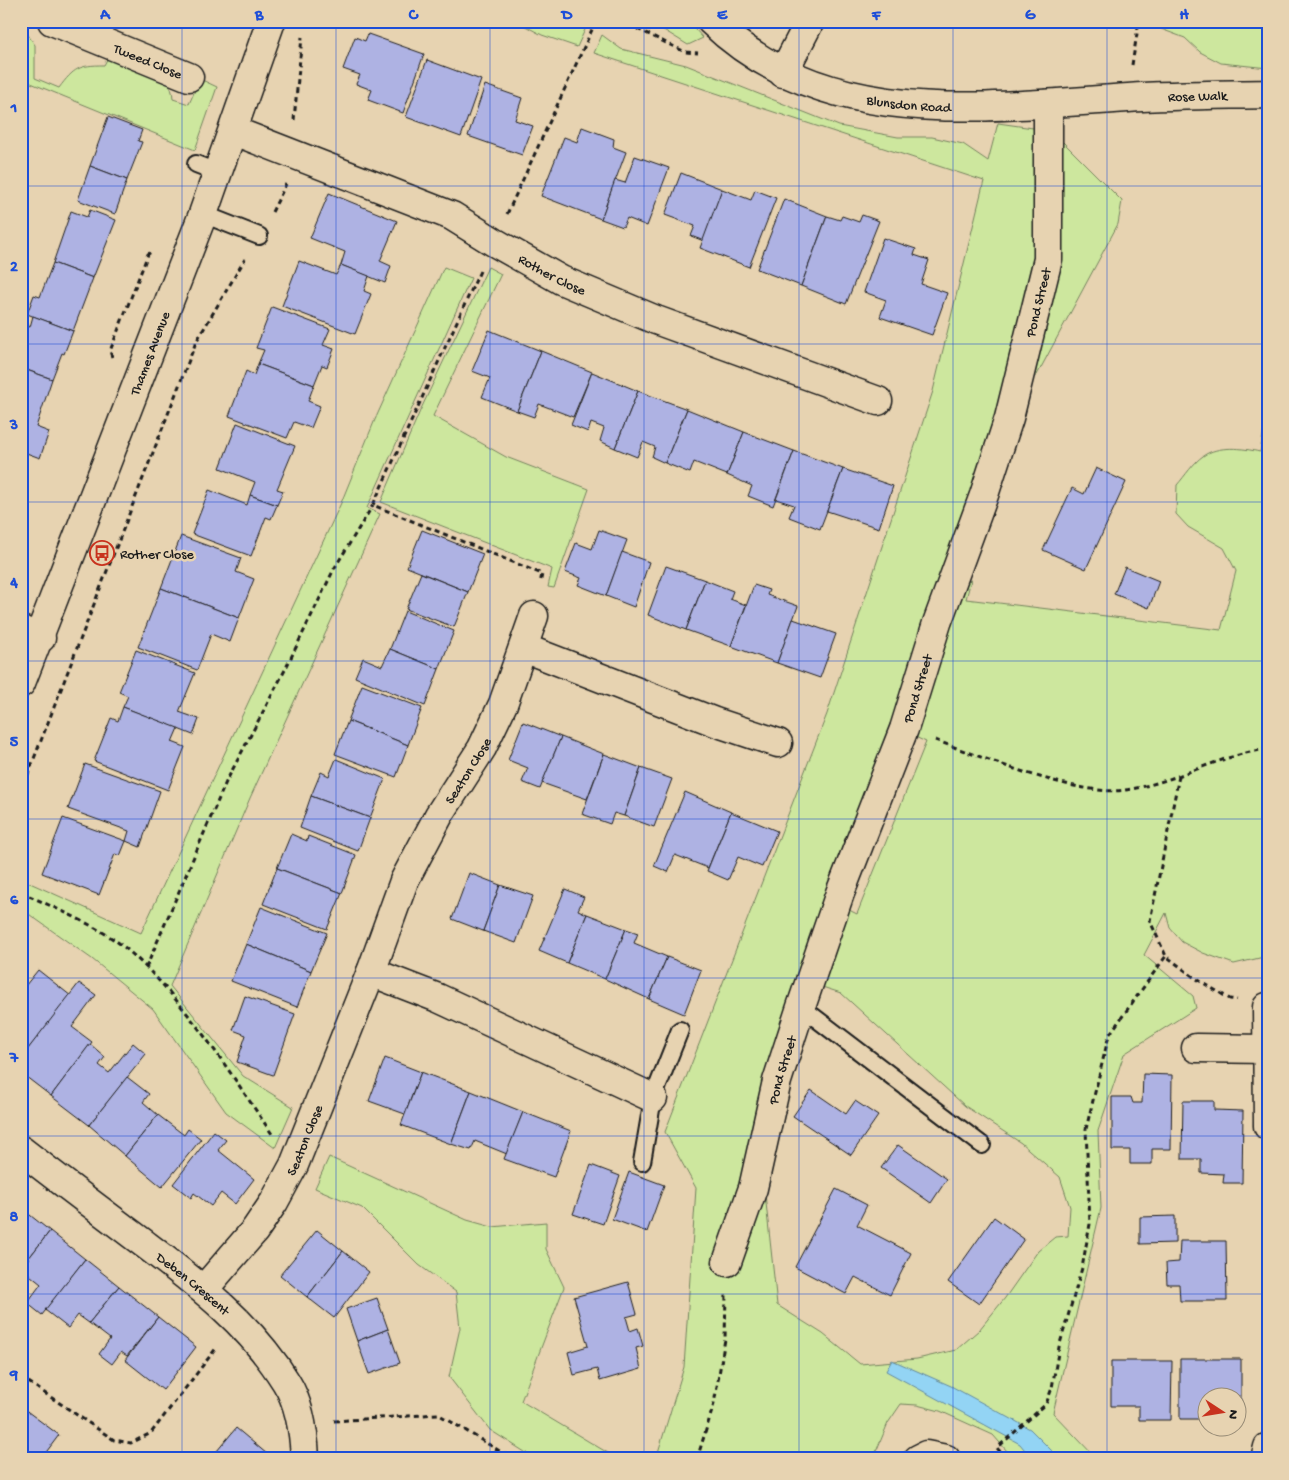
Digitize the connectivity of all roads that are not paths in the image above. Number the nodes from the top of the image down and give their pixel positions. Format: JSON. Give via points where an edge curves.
{"nodes":[{"id":1,"x":52,"y":21,"type":"edge"},
{"id":2,"x":272,"y":21,"type":"edge"},
{"id":3,"x":711,"y":21,"type":"edge"},
{"id":4,"x":810,"y":21,"type":"edge"},
{"id":5,"x":191,"y":72,"type":"dead end"},
{"id":6,"x":783,"y":73,"type":"junction"},
{"id":7,"x":1268,"y":94,"type":"edge"},
{"id":8,"x":1127,"y":98,"type":"joint"},
{"id":9,"x":1048,"y":104,"type":"junction"},
{"id":10,"x":234,"y":131,"type":"junction"},
{"id":11,"x":203,"y":214,"type":"junction"},
{"id":12,"x":259,"y":236,"type":"road end"},
{"id":13,"x":878,"y":401,"type":"dead end"},
{"id":14,"x":534,"y":616,"type":"road end"},
{"id":15,"x":31,"y":634,"type":"edge"},
{"id":16,"x":524,"y":648,"type":"junction"},
{"id":17,"x":21,"y":683,"type":"edge"},
{"id":18,"x":778,"y":743,"type":"dead end"},
{"id":19,"x":371,"y":972,"type":"junction"},
{"id":20,"x":801,"y":1007,"type":"junction"},
{"id":21,"x":1267,"y":1007,"type":"edge"},
{"id":22,"x":680,"y":1030,"type":"dead end"},
{"id":23,"x":1196,"y":1048,"type":"dead end"},
{"id":24,"x":1266,"y":1049,"type":"junction"},
{"id":25,"x":653,"y":1098,"type":"junction"},
{"id":26,"x":1268,"y":1126,"type":"edge"},
{"id":27,"x":982,"y":1145,"type":"dead end"},
{"id":28,"x":21,"y":1150,"type":"edge"},
{"id":29,"x":642,"y":1162,"type":"dead end"},
{"id":30,"x":727,"y":1262,"type":"road end"},
{"id":31,"x":204,"y":1289,"type":"junction"},
{"id":32,"x":1268,"y":1447,"type":"edge"},
{"id":33,"x":305,"y":1459,"type":"edge"},
{"id":34,"x":918,"y":1459,"type":"edge"},
{"id":35,"x":946,"y":1459,"type":"edge"},
{"id":36,"x":1265,"y":1459,"type":"edge"}],
"edges":[{"from":1,"to":5,"type":"street","name":"Tweed Close"},
{"from":2,"to":10,"type":"street","name":"Thames Avenue"},
{"from":3,"to":6,"type":"street","name":"Blunsdon Road","via":[[736,44]]},
{"from":4,"to":6,"type":"street"},
{"from":6,"to":9,"type":"street","name":"Blunsdon Road","via":[[864,99],[903,105],[987,107]]},
{"from":7,"to":8,"type":"street","name":"Rose Walk"},
{"from":8,"to":9,"type":"street","name":"Blunsdon Road"},
{"from":9,"to":20,"type":"street","name":"Pond Street","via":[[1049,244],[1029,341],[1006,427],[937,623],[904,729]]},
{"from":10,"to":11,"type":"street","name":"Thames Avenue","via":[[207,169]]},
{"from":10,"to":13,"type":"street","name":"Rother Close","via":[[452,216],[561,280],[656,320]]},
{"from":11,"to":12,"type":"lane"},
{"from":11,"to":15,"type":"street","name":"Thames Avenue"},
{"from":14,"to":16,"type":"street","name":"Seaton Close"},
{"from":15,"to":17,"type":"street","name":"Thames Avenue"},
{"from":16,"to":18,"type":"street"},
{"from":16,"to":19,"type":"street","name":"Seaton Close","via":[[482,748],[435,822],[408,873]]},
{"from":19,"to":25,"type":"street","via":[[438,998]]},
{"from":19,"to":31,"type":"street","name":"Seaton Close","via":[[294,1165],[255,1230]]},
{"from":20,"to":27,"type":"lane"},
{"from":20,"to":30,"type":"street","name":"Pond Street","via":[[777,1081],[753,1188]]},
{"from":21,"to":24,"type":"street"},
{"from":22,"to":25,"type":"lane"},
{"from":23,"to":24,"type":"street"},
{"from":24,"to":26,"type":"street"},
{"from":25,"to":29,"type":"lane"},
{"from":28,"to":31,"type":"street","name":"Deben Crescent"},
{"from":31,"to":33,"type":"street","name":"Deben Crescent","via":[[264,1350],[287,1383],[301,1424]]},
{"from":32,"to":36,"type":"street"},
{"from":34,"to":35,"type":"street","via":[[926,1455]]}]}
